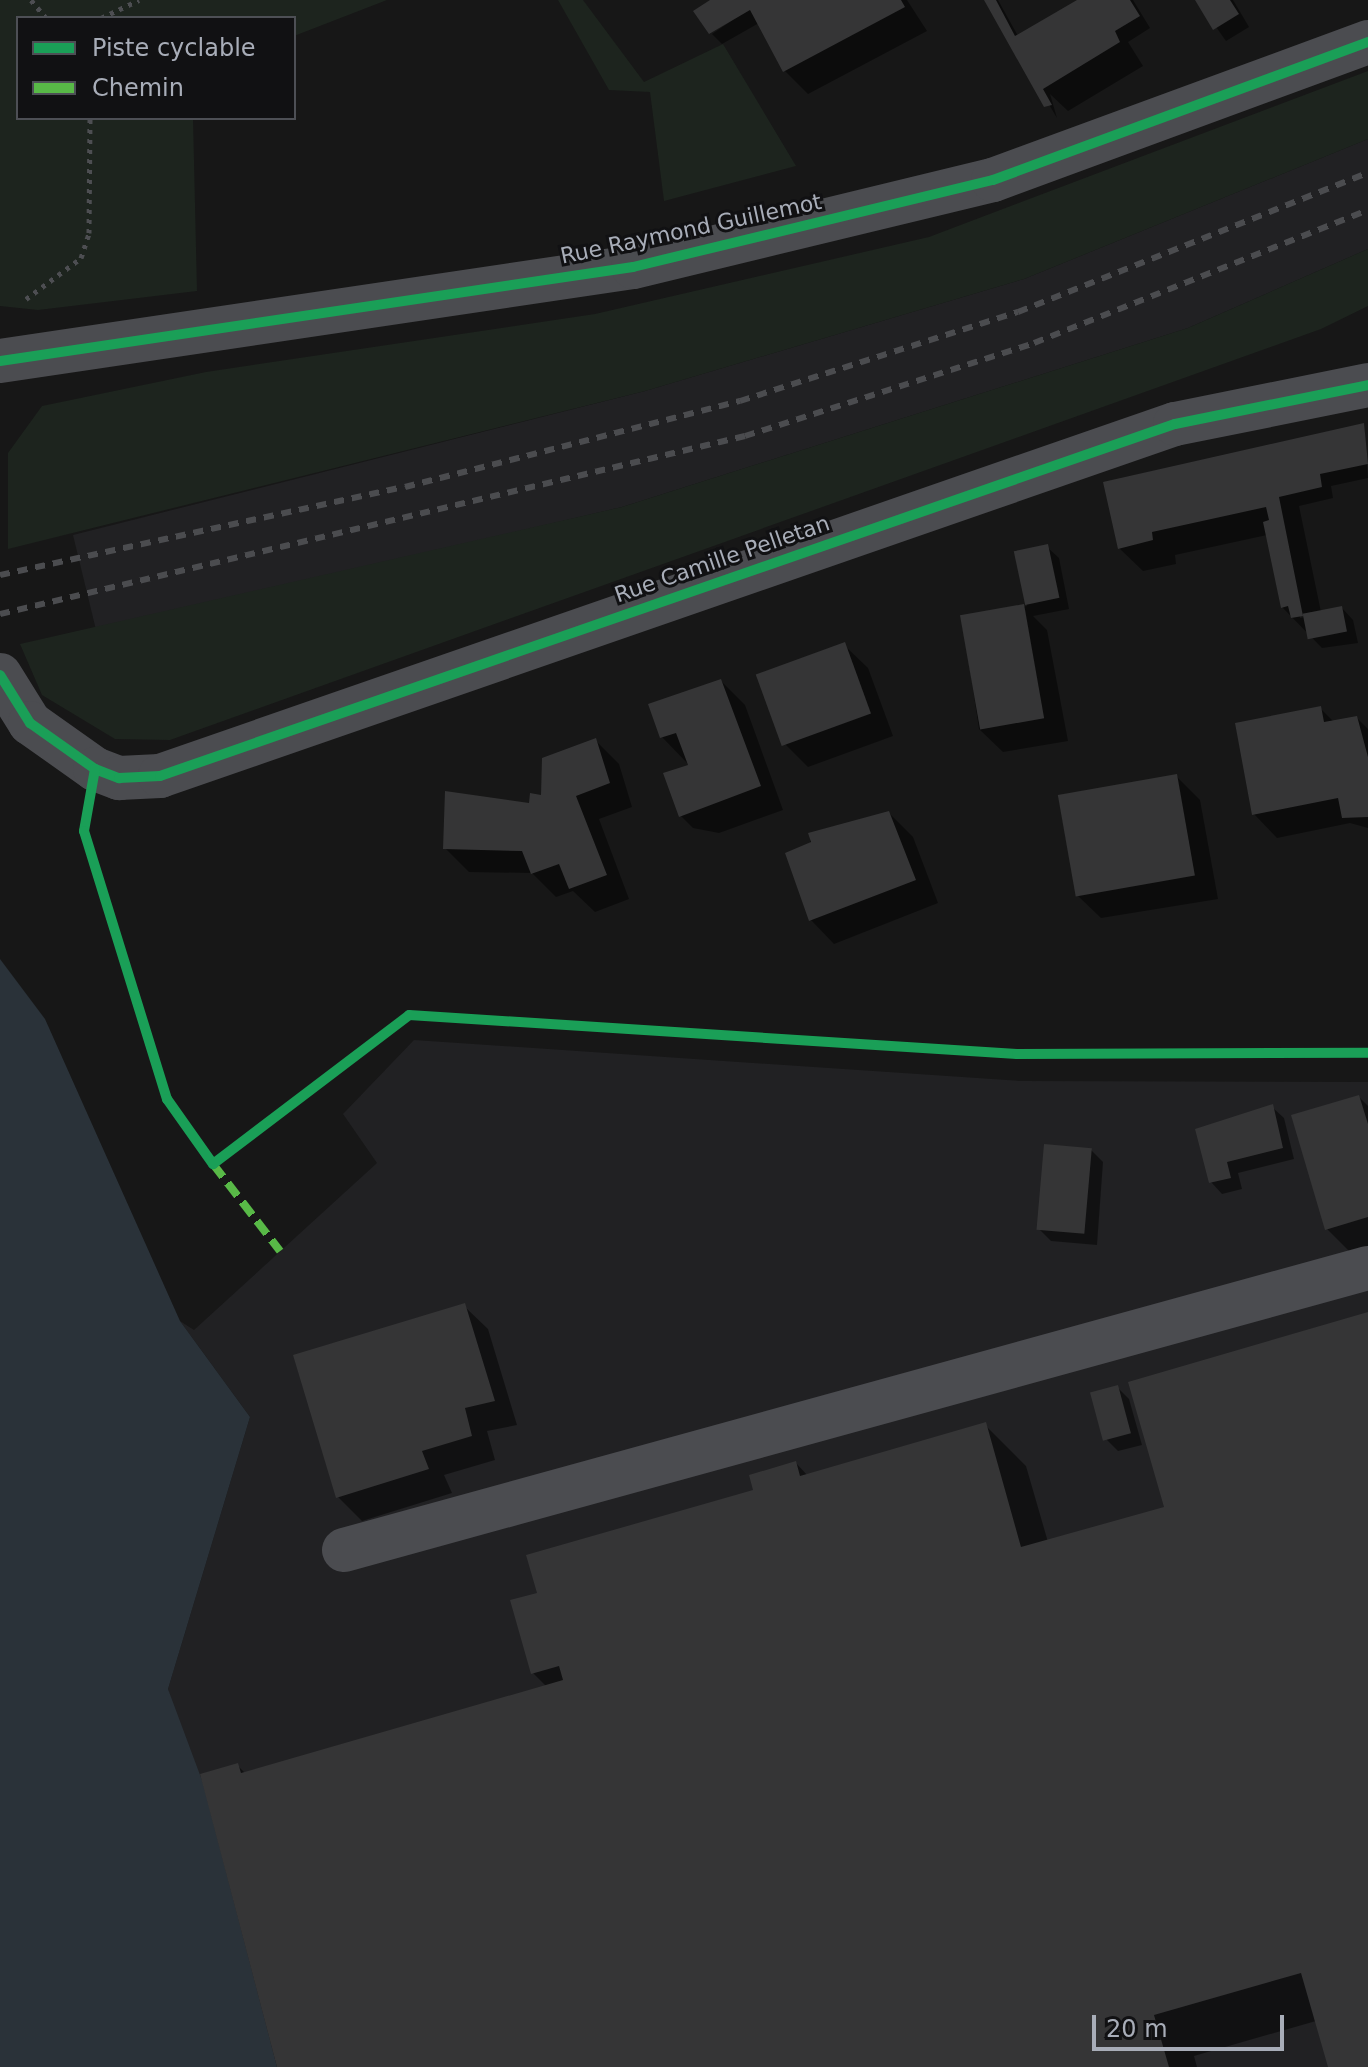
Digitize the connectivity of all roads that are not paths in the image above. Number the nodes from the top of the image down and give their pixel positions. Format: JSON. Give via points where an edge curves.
{"nodes":[{"id":1,"x":1368,"y":42,"type":"edge"},
{"id":2,"x":11,"y":360,"type":"edge"},
{"id":3,"x":1368,"y":385,"type":"edge"},
{"id":4,"x":0,"y":675,"type":"edge"},
{"id":5,"x":1368,"y":1268,"type":"edge"},
{"id":6,"x":344,"y":1550,"type":"dead end"}],
"edges":[{"from":1,"to":2,"type":"street","name":"Rue Raymond Guillemot","via":[[993,180],[648,263]]},
{"from":3,"to":4,"type":"street","name":"Rue Camille Pelletan","via":[[1175,424],[160,776],[119,778],[95,769],[30,723]]},
{"from":5,"to":6,"type":"street"}]}
